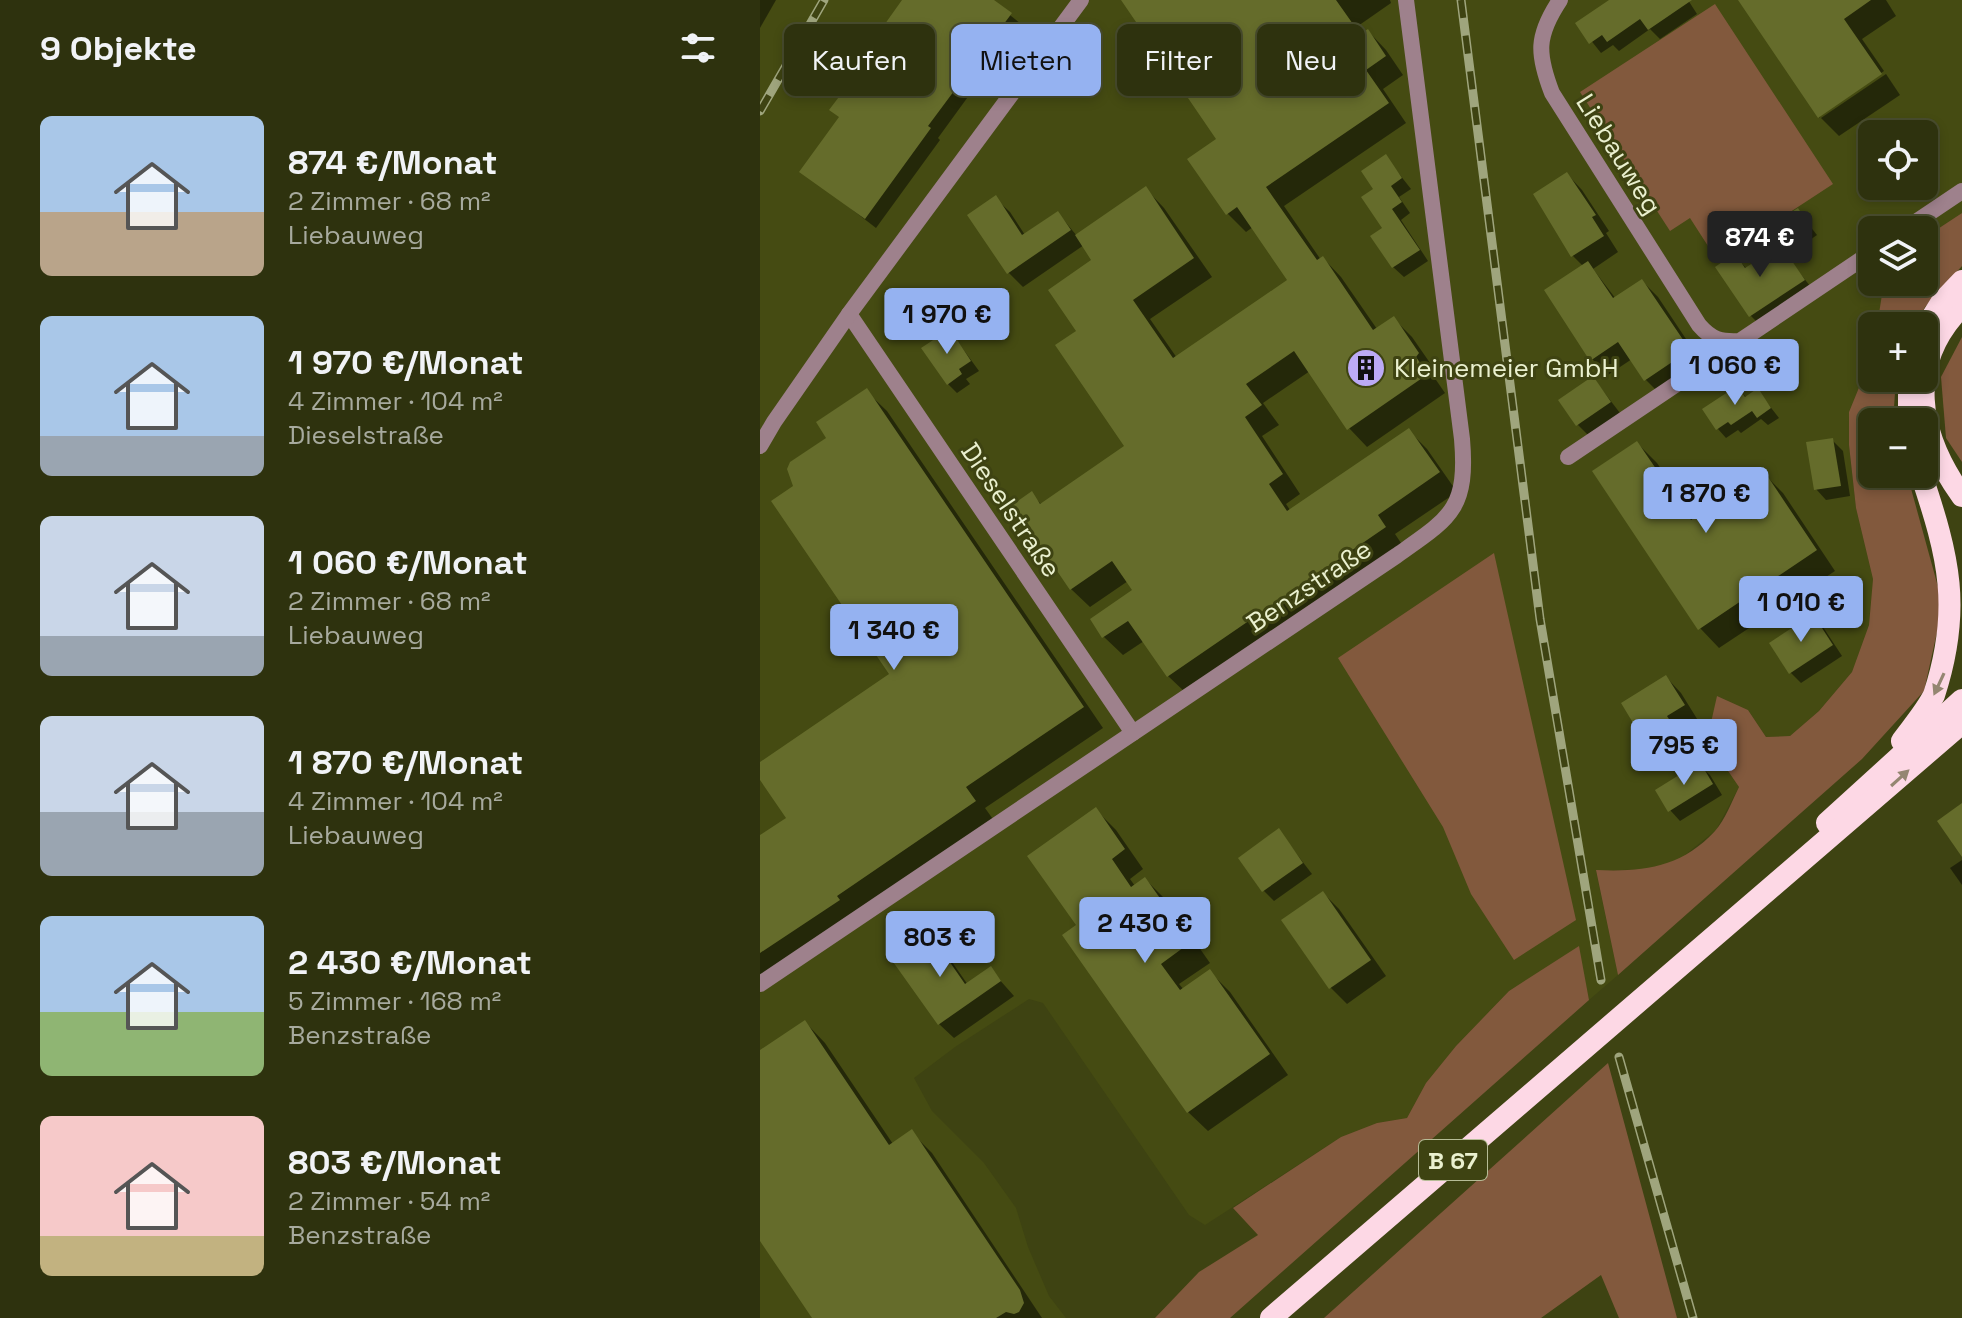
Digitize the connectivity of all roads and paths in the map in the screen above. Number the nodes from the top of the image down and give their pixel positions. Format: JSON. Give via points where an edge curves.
{"nodes":[{"id":1,"x":1081,"y":0,"type":"edge"},
{"id":2,"x":1406,"y":0,"type":"edge"},
{"id":3,"x":1560,"y":0,"type":"edge"},
{"id":4,"x":1962,"y":191,"type":"edge"},
{"id":5,"x":1925,"y":216,"type":"edge"},
{"id":6,"x":1858,"y":261,"type":"edge"},
{"id":7,"x":1962,"y":281,"type":"edge"},
{"id":8,"x":1962,"y":306,"type":"edge"},
{"id":9,"x":1935,"y":312,"type":"edge"},
{"id":10,"x":849,"y":314,"type":"junction"},
{"id":11,"x":1740,"y":341,"type":"junction"},
{"id":12,"x":760,"y":446,"type":"edge"},
{"id":13,"x":1568,"y":457,"type":"dead end"},
{"id":14,"x":1926,"y":488,"type":"edge"},
{"id":15,"x":1962,"y":496,"type":"edge"},
{"id":16,"x":1962,"y":700,"type":"edge"},
{"id":17,"x":1962,"y":723,"type":"edge"},
{"id":18,"x":1133,"y":733,"type":"junction"},
{"id":19,"x":1879,"y":773,"type":"junction"},
{"id":20,"x":1670,"y":973,"type":"junction"},
{"id":21,"x":760,"y":984,"type":"edge"},
{"id":22,"x":1271,"y":1318,"type":"edge"}],
"edges":[{"from":1,"to":10,"type":"street"},
{"from":2,"to":18,"type":"street","name":"Benzstraße","via":[[1462,439],[1465,474],[1457,504],[1437,527]]},
{"from":3,"to":11,"type":"street","name":"Liebauweg","via":[[1541,39],[1541,64],[1552,93],[1699,325],[1709,337]]},
{"from":4,"to":5,"type":"street"},
{"from":6,"to":11,"type":"street"},
{"from":7,"to":9,"type":"highway"},
{"from":8,"to":15,"type":"highway","via":[[1938,335],[1924,386],[1933,449]]},
{"from":10,"to":12,"type":"street"},
{"from":10,"to":18,"type":"street","name":"Dieselstraße"},
{"from":11,"to":13,"type":"street"},
{"from":14,"to":19,"type":"highway","one_way":true,"via":[[1955,584],[1955,638],[1932,698]]},
{"from":16,"to":19,"type":"highway","number":"B 67"},
{"from":20,"to":17,"type":"highway","number":"B 67","one_way":true},
{"from":18,"to":21,"type":"street","name":"Benzstraße"},
{"from":19,"to":20,"type":"highway","number":"B 67"},
{"from":20,"to":22,"type":"highway","number":"B 67"}]}
